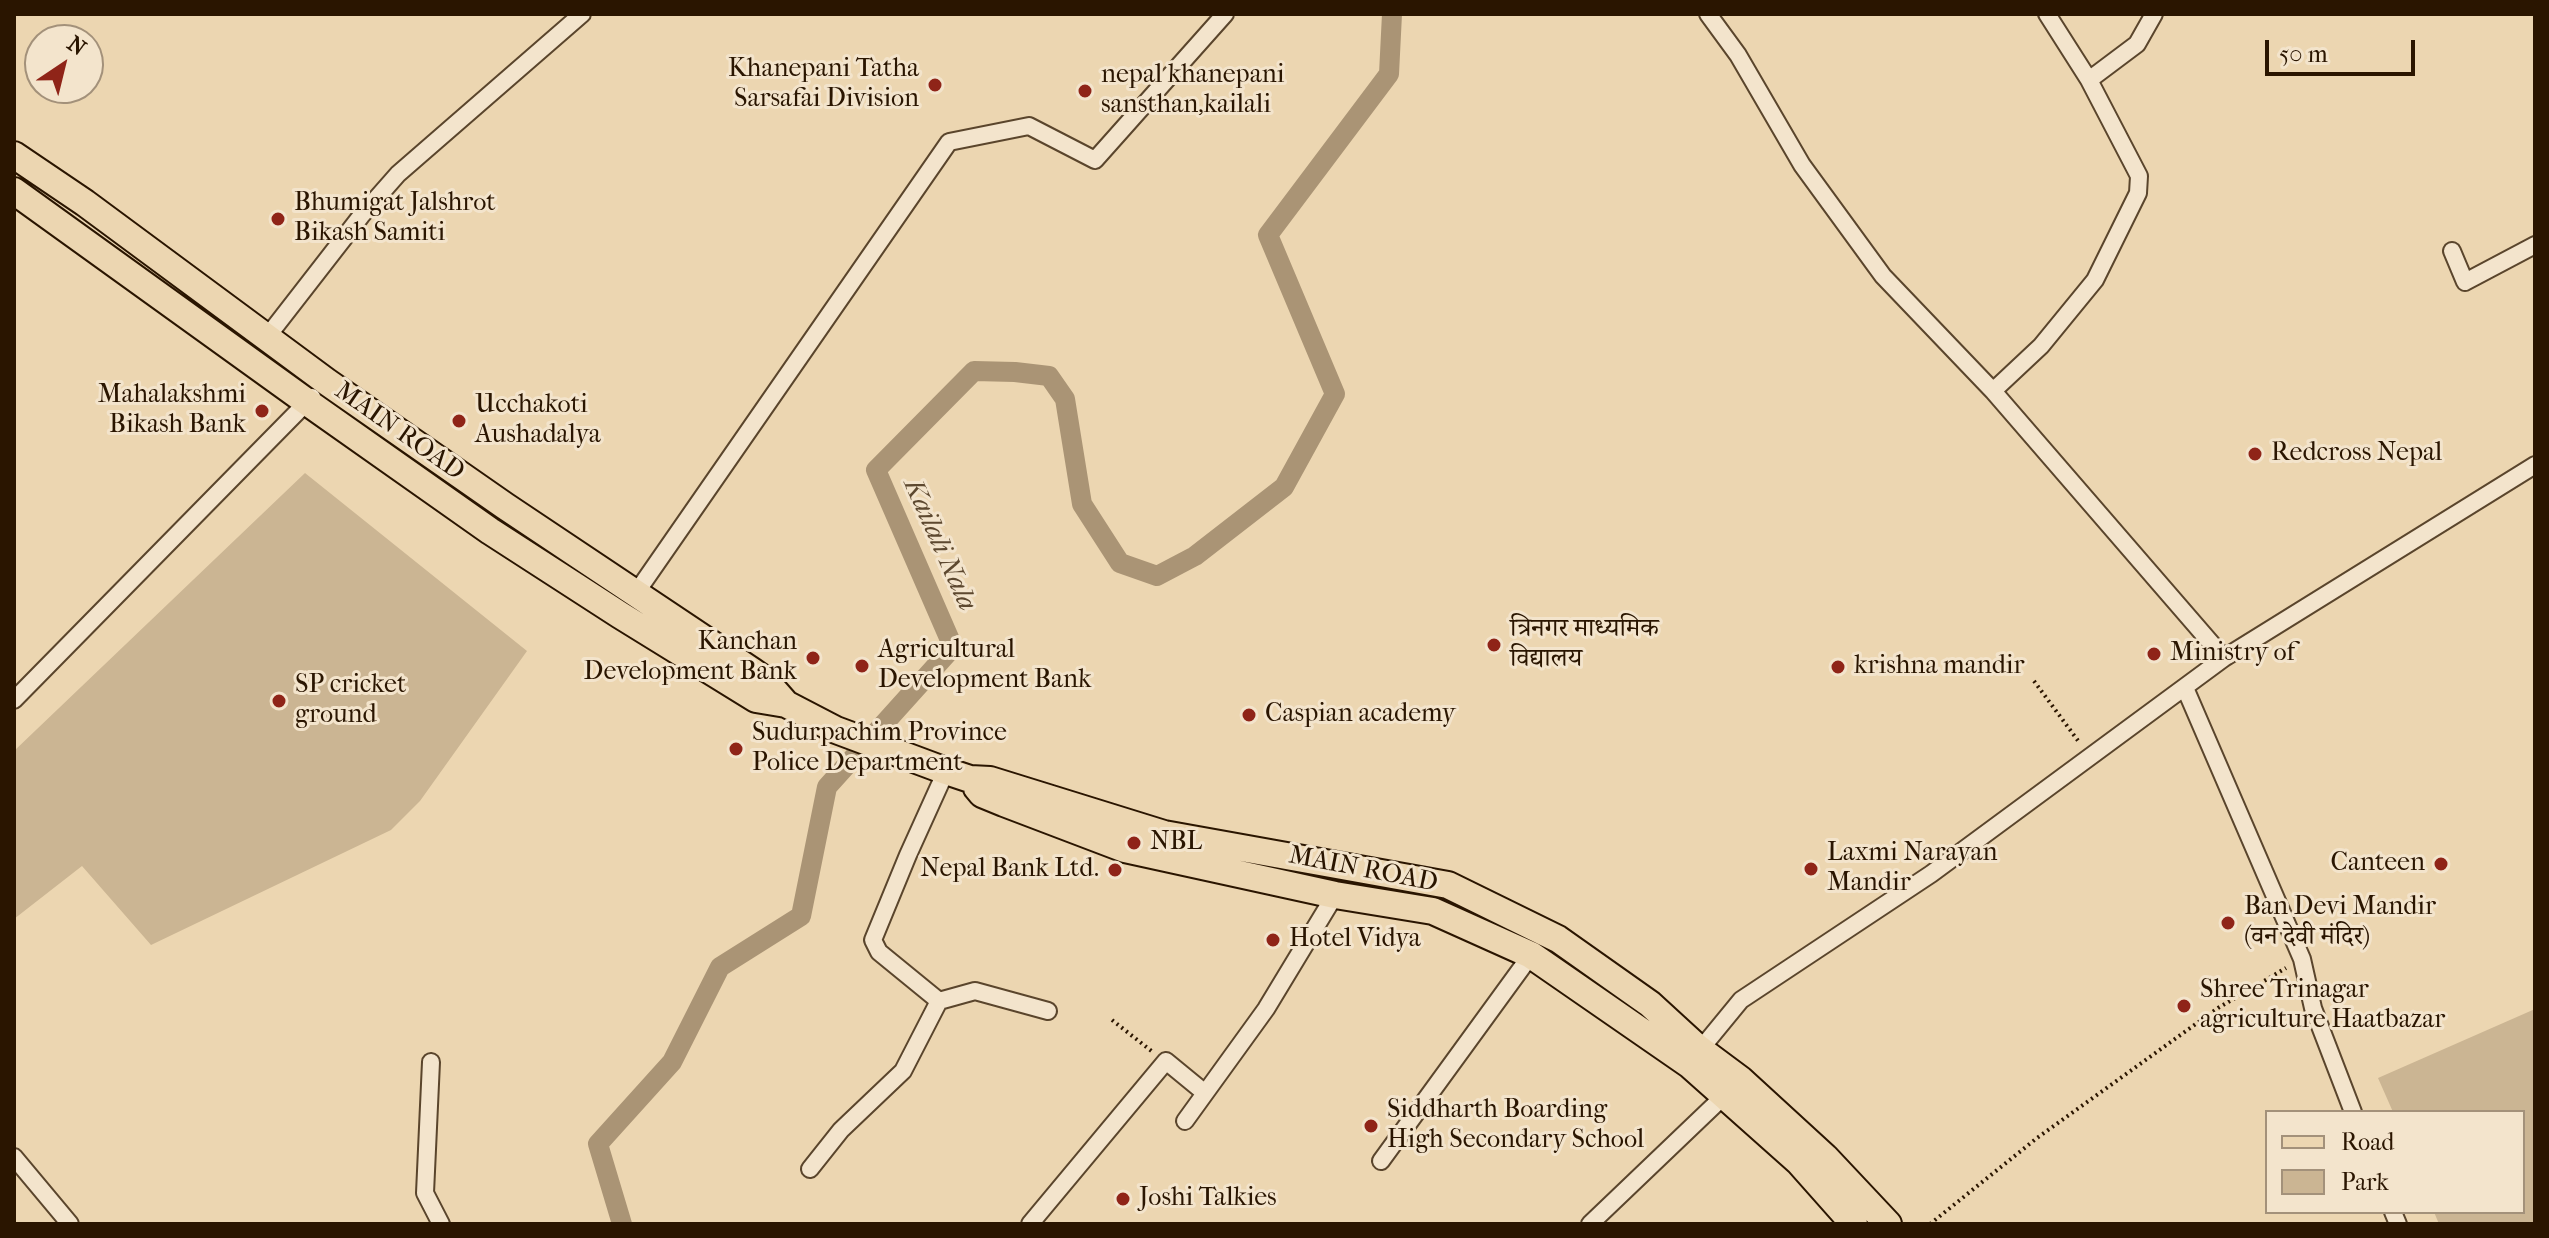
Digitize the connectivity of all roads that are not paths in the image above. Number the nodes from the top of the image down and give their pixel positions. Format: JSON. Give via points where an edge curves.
{"nodes":[{"id":1,"x":582,"y":14,"type":"edge"},
{"id":2,"x":1225,"y":14,"type":"edge"},
{"id":3,"x":1708,"y":14,"type":"edge"},
{"id":4,"x":2047,"y":14,"type":"edge"},
{"id":5,"x":2154,"y":14,"type":"edge"},
{"id":6,"x":2089,"y":80,"type":"junction"},
{"id":7,"x":14,"y":155,"type":"edge"},
{"id":8,"x":14,"y":191,"type":"edge"},
{"id":9,"x":2535,"y":245,"type":"edge"},
{"id":10,"x":2452,"y":251,"type":"dead end"},
{"id":11,"x":267,"y":337,"type":"junction"},
{"id":12,"x":327,"y":382,"type":"junction"},
{"id":13,"x":1993,"y":391,"type":"junction"},
{"id":14,"x":307,"y":402,"type":"junction"},
{"id":15,"x":2535,"y":465,"type":"edge"},
{"id":16,"x":636,"y":593,"type":"junction"},
{"id":17,"x":2224,"y":658,"type":"junction"},
{"id":18,"x":2185,"y":688,"type":"junction"},
{"id":19,"x":14,"y":700,"type":"edge"},
{"id":20,"x":786,"y":704,"type":"junction"},
{"id":21,"x":950,"y":773,"type":"junction"},
{"id":22,"x":1335,"y":895,"type":"junction"},
{"id":23,"x":1531,"y":955,"type":"junction"},
{"id":24,"x":939,"y":1001,"type":"junction"},
{"id":25,"x":1048,"y":1011,"type":"dead end"},
{"id":26,"x":1694,"y":1056,"type":"junction"},
{"id":27,"x":431,"y":1062,"type":"dead end"},
{"id":28,"x":1205,"y":1093,"type":"junction"},
{"id":29,"x":1725,"y":1095,"type":"junction"},
{"id":30,"x":2352,"y":1110,"type":"edge"},
{"id":31,"x":1185,"y":1121,"type":"dead end"},
{"id":32,"x":14,"y":1157,"type":"edge"},
{"id":33,"x":1381,"y":1161,"type":"dead end"},
{"id":34,"x":810,"y":1169,"type":"dead end"},
{"id":35,"x":70,"y":1224,"type":"edge"},
{"id":36,"x":441,"y":1224,"type":"edge"},
{"id":37,"x":1030,"y":1224,"type":"edge"},
{"id":38,"x":1590,"y":1224,"type":"edge"},
{"id":39,"x":1854,"y":1224,"type":"edge"},
{"id":40,"x":1888,"y":1224,"type":"edge"}],
"edges":[{"from":1,"to":11,"type":"street","via":[[398,174]]},
{"from":2,"to":16,"type":"street","via":[[1095,160],[1029,126],[949,142]]},
{"from":3,"to":13,"type":"street","via":[[1802,165],[1883,276]]},
{"from":4,"to":6,"type":"street"},
{"from":5,"to":6,"type":"street","via":[[2137,44]]},
{"from":6,"to":13,"type":"street","via":[[2139,176],[2138,193],[2095,280],[2071,313]]},
{"from":7,"to":11,"type":"main road","name":"MAIN ROAD"},
{"from":8,"to":14,"type":"main road","name":"MAIN ROAD"},
{"from":9,"to":10,"type":"street","via":[[2465,282]]},
{"from":11,"to":12,"type":"main road","name":"MAIN ROAD"},
{"from":12,"to":14,"type":"street"},
{"from":12,"to":16,"type":"main road","name":"MAIN ROAD"},
{"from":13,"to":17,"type":"street"},
{"from":14,"to":19,"type":"street"},
{"from":14,"to":20,"type":"main road","name":"MAIN ROAD","via":[[490,531],[714,674],[756,699]]},
{"from":15,"to":17,"type":"street"},
{"from":16,"to":20,"type":"main road","name":"MAIN ROAD","via":[[765,680]]},
{"from":17,"to":18,"type":"street"},
{"from":18,"to":26,"type":"street","via":[[1931,874],[1741,1000]]},
{"from":18,"to":30,"type":"street","via":[[2302,959],[2313,1008]]},
{"from":20,"to":21,"type":"main road","name":"MAIN ROAD","via":[[836,730]]},
{"from":21,"to":22,"type":"main road","name":"MAIN ROAD","via":[[982,794],[1125,849]]},
{"from":21,"to":24,"type":"street","via":[[873,940],[879,952]]},
{"from":21,"to":26,"type":"main road","name":"MAIN ROAD","via":[[990,780],[1164,834],[1448,885],[1558,939],[1650,1004]]},
{"from":22,"to":23,"type":"main road","name":"MAIN ROAD","via":[[1433,911]]},
{"from":22,"to":28,"type":"street","via":[[1266,1009]]},
{"from":23,"to":26,"type":"main road","name":"MAIN ROAD"},
{"from":23,"to":33,"type":"street"},
{"from":24,"to":25,"type":"street","via":[[975,991]]},
{"from":24,"to":34,"type":"street","via":[[903,1071],[841,1130]]},
{"from":26,"to":29,"type":"main road","name":"MAIN ROAD"},
{"from":26,"to":40,"type":"main road","name":"MAIN ROAD","via":[[1741,1080]]},
{"from":27,"to":36,"type":"street","via":[[425,1193]]},
{"from":28,"to":31,"type":"street"},
{"from":28,"to":37,"type":"street","via":[[1166,1061]]},
{"from":29,"to":38,"type":"street"},
{"from":29,"to":39,"type":"main road","name":"MAIN ROAD","via":[[1799,1162]]},
{"from":32,"to":35,"type":"street"}]}
